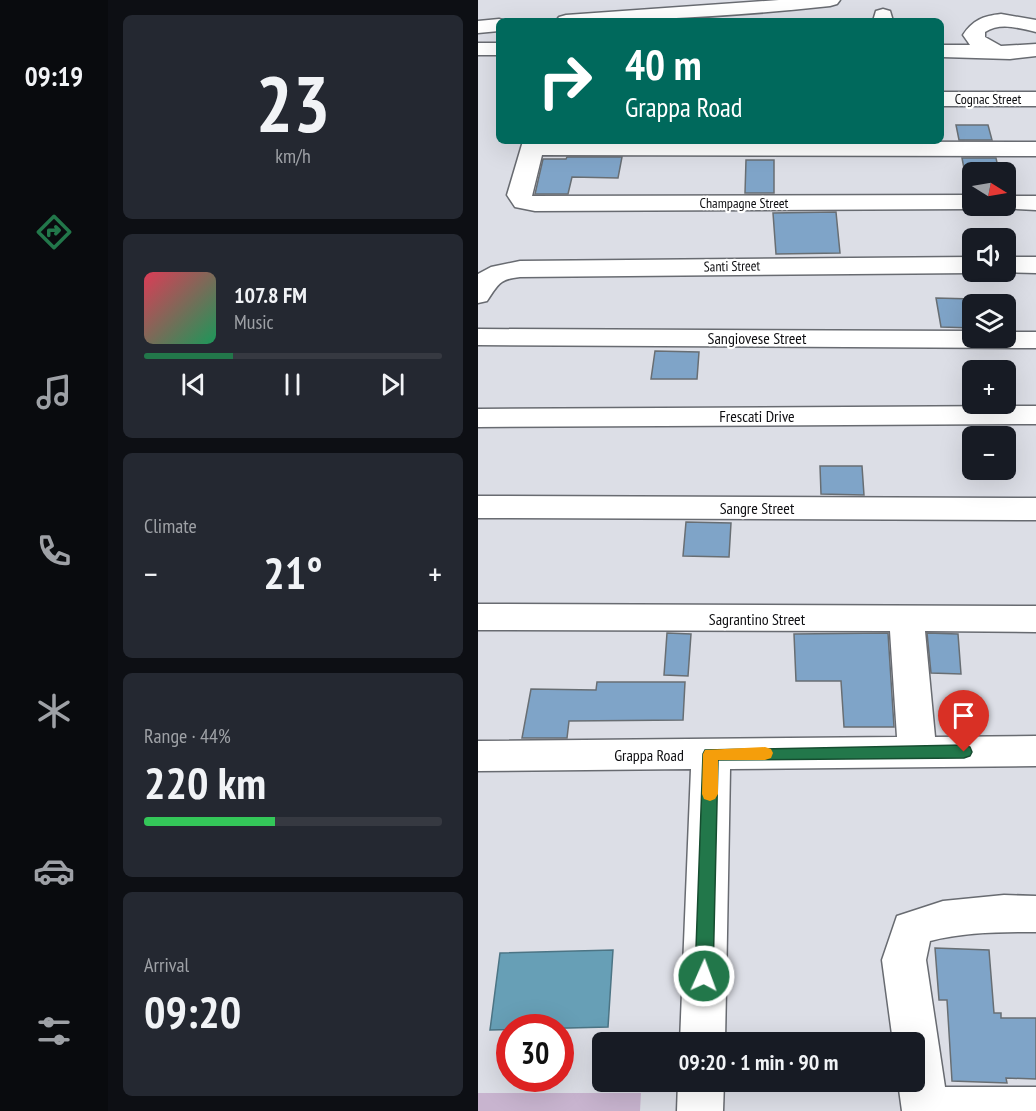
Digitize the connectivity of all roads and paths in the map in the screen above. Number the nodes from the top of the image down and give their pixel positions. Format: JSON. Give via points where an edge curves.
{"nodes":[{"id":1,"x":830,"y":0,"type":"edge"},
{"id":2,"x":994,"y":1,"type":"edge"},
{"id":3,"x":608,"y":18,"type":"edge"},
{"id":4,"x":990,"y":22,"type":"junction"},
{"id":5,"x":1030,"y":24,"type":"edge"},
{"id":6,"x":496,"y":25,"type":"edge"},
{"id":7,"x":478,"y":27,"type":"edge"},
{"id":8,"x":975,"y":40,"type":"junction"},
{"id":9,"x":478,"y":49,"type":"edge"},
{"id":10,"x":496,"y":49,"type":"edge"},
{"id":11,"x":944,"y":49,"type":"edge"},
{"id":12,"x":944,"y":50,"type":"edge"},
{"id":13,"x":1033,"y":51,"type":"edge"},
{"id":14,"x":1004,"y":52,"type":"junction"},
{"id":15,"x":944,"y":99,"type":"edge"},
{"id":16,"x":1036,"y":99,"type":"edge"},
{"id":17,"x":533,"y":145,"type":"edge"},
{"id":18,"x":1036,"y":149,"type":"edge"},
{"id":19,"x":962,"y":202,"type":"edge"},
{"id":20,"x":1016,"y":202,"type":"edge"},
{"id":21,"x":1036,"y":203,"type":"edge"},
{"id":22,"x":962,"y":265,"type":"edge"},
{"id":23,"x":1016,"y":265,"type":"edge"},
{"id":24,"x":1036,"y":265,"type":"edge"},
{"id":25,"x":485,"y":285,"type":"edge"},
{"id":26,"x":478,"y":337,"type":"edge"},
{"id":27,"x":1036,"y":339,"type":"edge"},
{"id":28,"x":1036,"y":415,"type":"edge"},
{"id":29,"x":478,"y":417,"type":"edge"},
{"id":30,"x":478,"y":507,"type":"edge"},
{"id":31,"x":1036,"y":509,"type":"edge"},
{"id":32,"x":478,"y":617,"type":"edge"},
{"id":33,"x":907,"y":620,"type":"junction"},
{"id":34,"x":1036,"y":620,"type":"edge"},
{"id":35,"x":1036,"y":751,"type":"edge"},
{"id":36,"x":917,"y":752,"type":"junction"},
{"id":37,"x":711,"y":754,"type":"junction"},
{"id":38,"x":478,"y":756,"type":"edge"},
{"id":39,"x":1036,"y":914,"type":"edge"},
{"id":40,"x":702,"y":1032,"type":"edge"},
{"id":41,"x":701,"y":1092,"type":"edge"},
{"id":42,"x":1036,"y":1110,"type":"edge"},
{"id":43,"x":700,"y":1111,"type":"edge"},
{"id":44,"x":925,"y":1111,"type":"edge"}],
"edges":[{"from":1,"to":3,"type":"street"},
{"from":2,"to":4,"type":"street"},
{"from":2,"to":5,"type":"street","via":[[1008,14]]},
{"from":4,"to":5,"type":"street"},
{"from":4,"to":8,"type":"street","via":[[975,30]]},
{"from":6,"to":7,"type":"street"},
{"from":8,"to":11,"type":"street"},
{"from":8,"to":14,"type":"street"},
{"from":9,"to":10,"type":"street"},
{"from":12,"to":14,"type":"street"},
{"from":13,"to":14,"type":"street"},
{"from":15,"to":16,"type":"street","name":"Cognac Street"},
{"from":17,"to":18,"type":"street"},
{"from":17,"to":19,"type":"street","name":"Champagne Street","via":[[519,195],[524,202],[535,204]]},
{"from":20,"to":21,"type":"street"},
{"from":22,"to":25,"type":"street","name":"Santi Street","via":[[520,269]]},
{"from":23,"to":24,"type":"street"},
{"from":26,"to":27,"type":"street","name":"Sangiovese Street"},
{"from":28,"to":29,"type":"street","name":"Frescati Drive"},
{"from":30,"to":31,"type":"street","name":"Sangre Street"},
{"from":32,"to":33,"type":"street","name":"Sagrantino Street"},
{"from":33,"to":34,"type":"street","name":"Sagrantino Street"},
{"from":33,"to":36,"type":"street"},
{"from":35,"to":36,"type":"street","name":"Grappa Road"},
{"from":36,"to":37,"type":"street","name":"Grappa Road"},
{"from":37,"to":38,"type":"street","name":"Grappa Road"},
{"from":37,"to":40,"type":"street"},
{"from":39,"to":44,"type":"street","via":[[968,914],[937,919],[912,929],[904,960]]},
{"from":41,"to":43,"type":"street"},
{"from":42,"to":44,"type":"street"}]}
